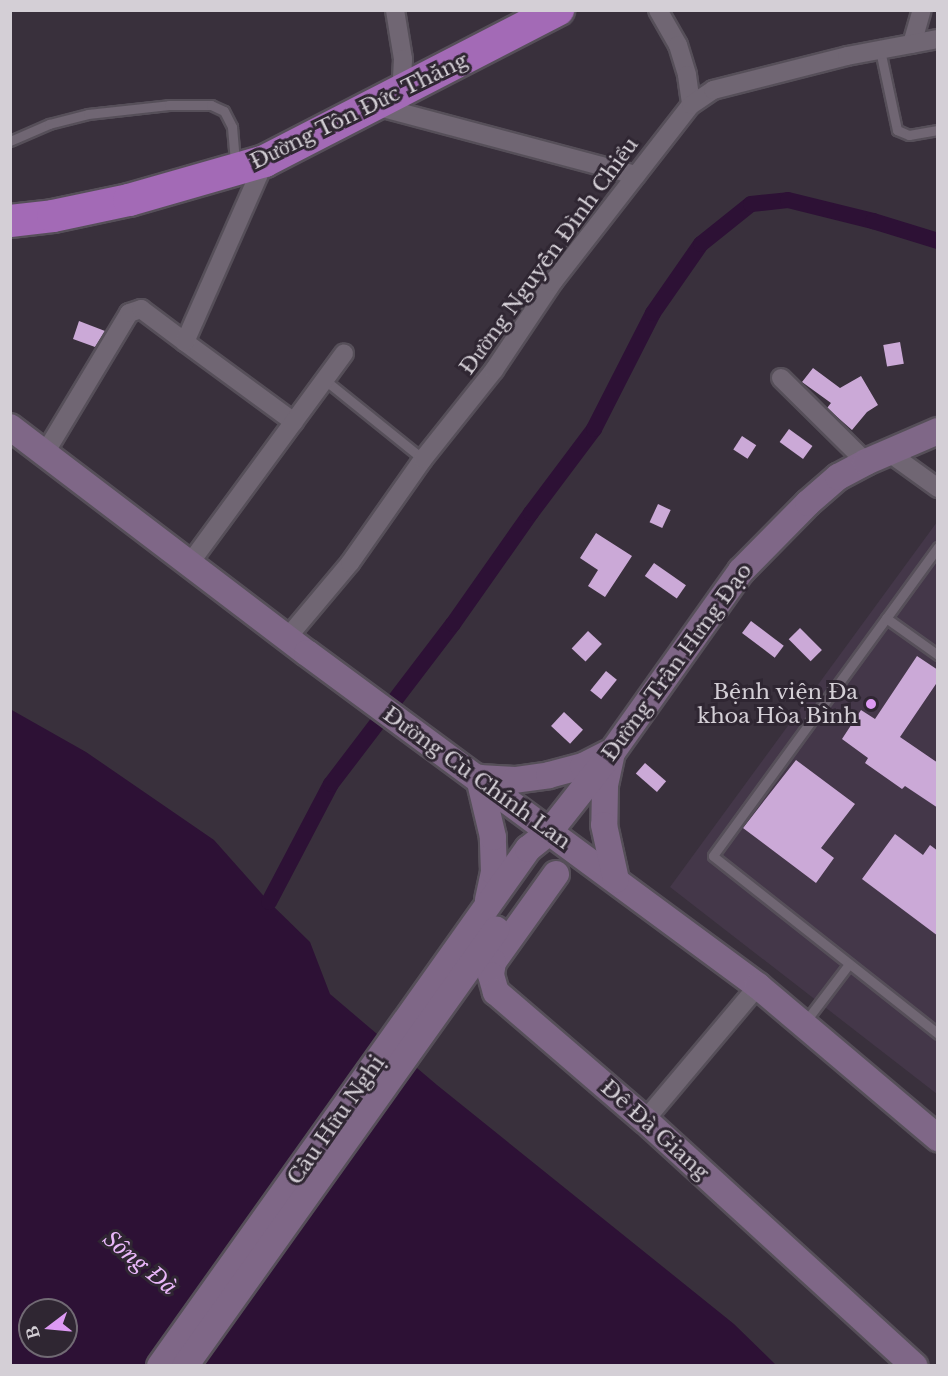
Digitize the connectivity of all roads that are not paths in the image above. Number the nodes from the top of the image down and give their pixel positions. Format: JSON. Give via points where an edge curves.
{"nodes":[{"id":1,"x":395,"y":10,"type":"edge"},
{"id":2,"x":558,"y":10,"type":"edge"},
{"id":3,"x":658,"y":10,"type":"edge"},
{"id":4,"x":922,"y":10,"type":"edge"},
{"id":5,"x":938,"y":39,"type":"edge"},
{"id":6,"x":912,"y":44,"type":"junction"},
{"id":7,"x":880,"y":50,"type":"junction"},
{"id":8,"x":388,"y":100,"type":"junction"},
{"id":9,"x":691,"y":105,"type":"junction"},
{"id":10,"x":938,"y":130,"type":"edge"},
{"id":11,"x":10,"y":141,"type":"edge"},
{"id":12,"x":265,"y":161,"type":"junction"},
{"id":13,"x":235,"y":171,"type":"junction"},
{"id":14,"x":636,"y":175,"type":"junction"},
{"id":15,"x":10,"y":221,"type":"edge"},
{"id":16,"x":185,"y":342,"type":"junction"},
{"id":17,"x":344,"y":353,"type":"dead end"},
{"id":18,"x":781,"y":378,"type":"dead end"},
{"id":19,"x":325,"y":380,"type":"junction"},
{"id":20,"x":294,"y":422,"type":"junction"},
{"id":21,"x":10,"y":427,"type":"edge"},
{"id":22,"x":938,"y":431,"type":"edge"},
{"id":23,"x":45,"y":453,"type":"junction"},
{"id":24,"x":877,"y":457,"type":"junction"},
{"id":25,"x":423,"y":459,"type":"junction"},
{"id":26,"x":938,"y":488,"type":"edge"},
{"id":27,"x":938,"y":547,"type":"edge"},
{"id":28,"x":190,"y":564,"type":"junction"},
{"id":29,"x":886,"y":618,"type":"junction"},
{"id":30,"x":287,"y":638,"type":"junction"},
{"id":31,"x":938,"y":655,"type":"edge"},
{"id":32,"x":613,"y":751,"type":"junction"},
{"id":33,"x":479,"y":778,"type":"junction"},
{"id":34,"x":550,"y":831,"type":"junction"},
{"id":35,"x":511,"y":872,"type":"junction"},
{"id":36,"x":556,"y":874,"type":"junction"},
{"id":37,"x":616,"y":880,"type":"junction"},
{"id":38,"x":849,"y":964,"type":"junction"},
{"id":39,"x":758,"y":986,"type":"junction"},
{"id":40,"x":803,"y":1024,"type":"junction"},
{"id":41,"x":938,"y":1034,"type":"edge"},
{"id":42,"x":645,"y":1120,"type":"junction"},
{"id":43,"x":938,"y":1138,"type":"edge"},
{"id":44,"x":160,"y":1365,"type":"edge"},
{"id":45,"x":185,"y":1365,"type":"edge"},
{"id":46,"x":914,"y":1365,"type":"edge"}],
"edges":[{"from":1,"to":8,"type":"street","via":[[403,59]]},
{"from":2,"to":8,"type":"highway","name":"Đường Tôn Đức Thắng"},
{"from":3,"to":9,"type":"street","via":[[678,45]]},
{"from":4,"to":6,"type":"street"},
{"from":5,"to":6,"type":"street","name":"Đường Nguyễn Đình Chiểu"},
{"from":6,"to":7,"type":"street","name":"Đường Nguyễn Đình Chiểu"},
{"from":7,"to":9,"type":"street","name":"Đường Nguyễn Đình Chiểu","via":[[713,90]]},
{"from":7,"to":10,"type":"lane","via":[[897,130],[909,135]]},
{"from":8,"to":12,"type":"highway","name":"Đường Tôn Đức Thắng"},
{"from":8,"to":14,"type":"street"},
{"from":9,"to":14,"type":"street","name":"Đường Nguyễn Đình Chiểu"},
{"from":11,"to":13,"type":"lane","via":[[49,124],[88,114],[169,105],[211,105],[224,111],[232,127]]},
{"from":12,"to":13,"type":"highway","name":"Đường Tôn Đức Thắng"},
{"from":12,"to":16,"type":"street"},
{"from":13,"to":15,"type":"highway","name":"Đường Tôn Đức Thắng","via":[[129,200]]},
{"from":14,"to":25,"type":"street","name":"Đường Nguyễn Đình Chiểu","via":[[553,282],[494,370]]},
{"from":16,"to":20,"type":"street"},
{"from":16,"to":23,"type":"street","via":[[141,309],[129,313]]},
{"from":17,"to":19,"type":"street"},
{"from":18,"to":24,"type":"street"},
{"from":19,"to":20,"type":"street"},
{"from":19,"to":25,"type":"lane"},
{"from":20,"to":28,"type":"street"},
{"from":21,"to":23,"type":"main road","name":"Đường Cù Chính Lan"},
{"from":22,"to":24,"type":"main road","name":"Đường Trần Hưng Đạo"},
{"from":23,"to":28,"type":"main road","name":"Đường Cù Chính Lan"},
{"from":24,"to":26,"type":"street"},
{"from":24,"to":32,"type":"main road","name":"Đường Trần Hưng Đạo","via":[[838,477],[741,571]]},
{"from":25,"to":30,"type":"street","name":"Đường Nguyễn Đình Chiểu","via":[[350,563]]},
{"from":27,"to":29,"type":"lane"},
{"from":28,"to":30,"type":"main road","name":"Đường Cù Chính Lan"},
{"from":29,"to":31,"type":"lane"},
{"from":29,"to":38,"type":"lane","via":[[713,856]]},
{"from":30,"to":33,"type":"main road","name":"Đường Cù Chính Lan"},
{"from":32,"to":33,"type":"main road","via":[[583,766],[549,775],[515,780]]},
{"from":32,"to":34,"type":"main road","name":"Đường Trần Hưng Đạo"},
{"from":32,"to":37,"type":"main road","via":[[606,775],[603,812],[607,849]]},
{"from":33,"to":34,"type":"main road","name":"Đường Cù Chính Lan"},
{"from":33,"to":35,"type":"main road"},
{"from":34,"to":35,"type":"main road","via":[[542,864]]},
{"from":34,"to":37,"type":"main road","name":"Đường Cù Chính Lan"},
{"from":35,"to":36,"type":"main road"},
{"from":35,"to":44,"type":"main road","name":"Cầu Hữu Nghị"},
{"from":35,"to":45,"type":"main road","name":"Cầu Hữu Nghị"},
{"from":36,"to":37,"type":"main road","via":[[586,872]]},
{"from":36,"to":42,"type":"main road","name":"Đê Đà Giang","via":[[493,962],[493,986],[500,997]]},
{"from":37,"to":39,"type":"main road","name":"Đường Cù Chính Lan"},
{"from":38,"to":40,"type":"lane"},
{"from":38,"to":41,"type":"lane"},
{"from":39,"to":40,"type":"main road","name":"Đường Cù Chính Lan"},
{"from":39,"to":42,"type":"street"},
{"from":40,"to":43,"type":"main road","name":"Đường Cù Chính Lan"},
{"from":42,"to":46,"type":"main road","name":"Đê Đà Giang"}]}
